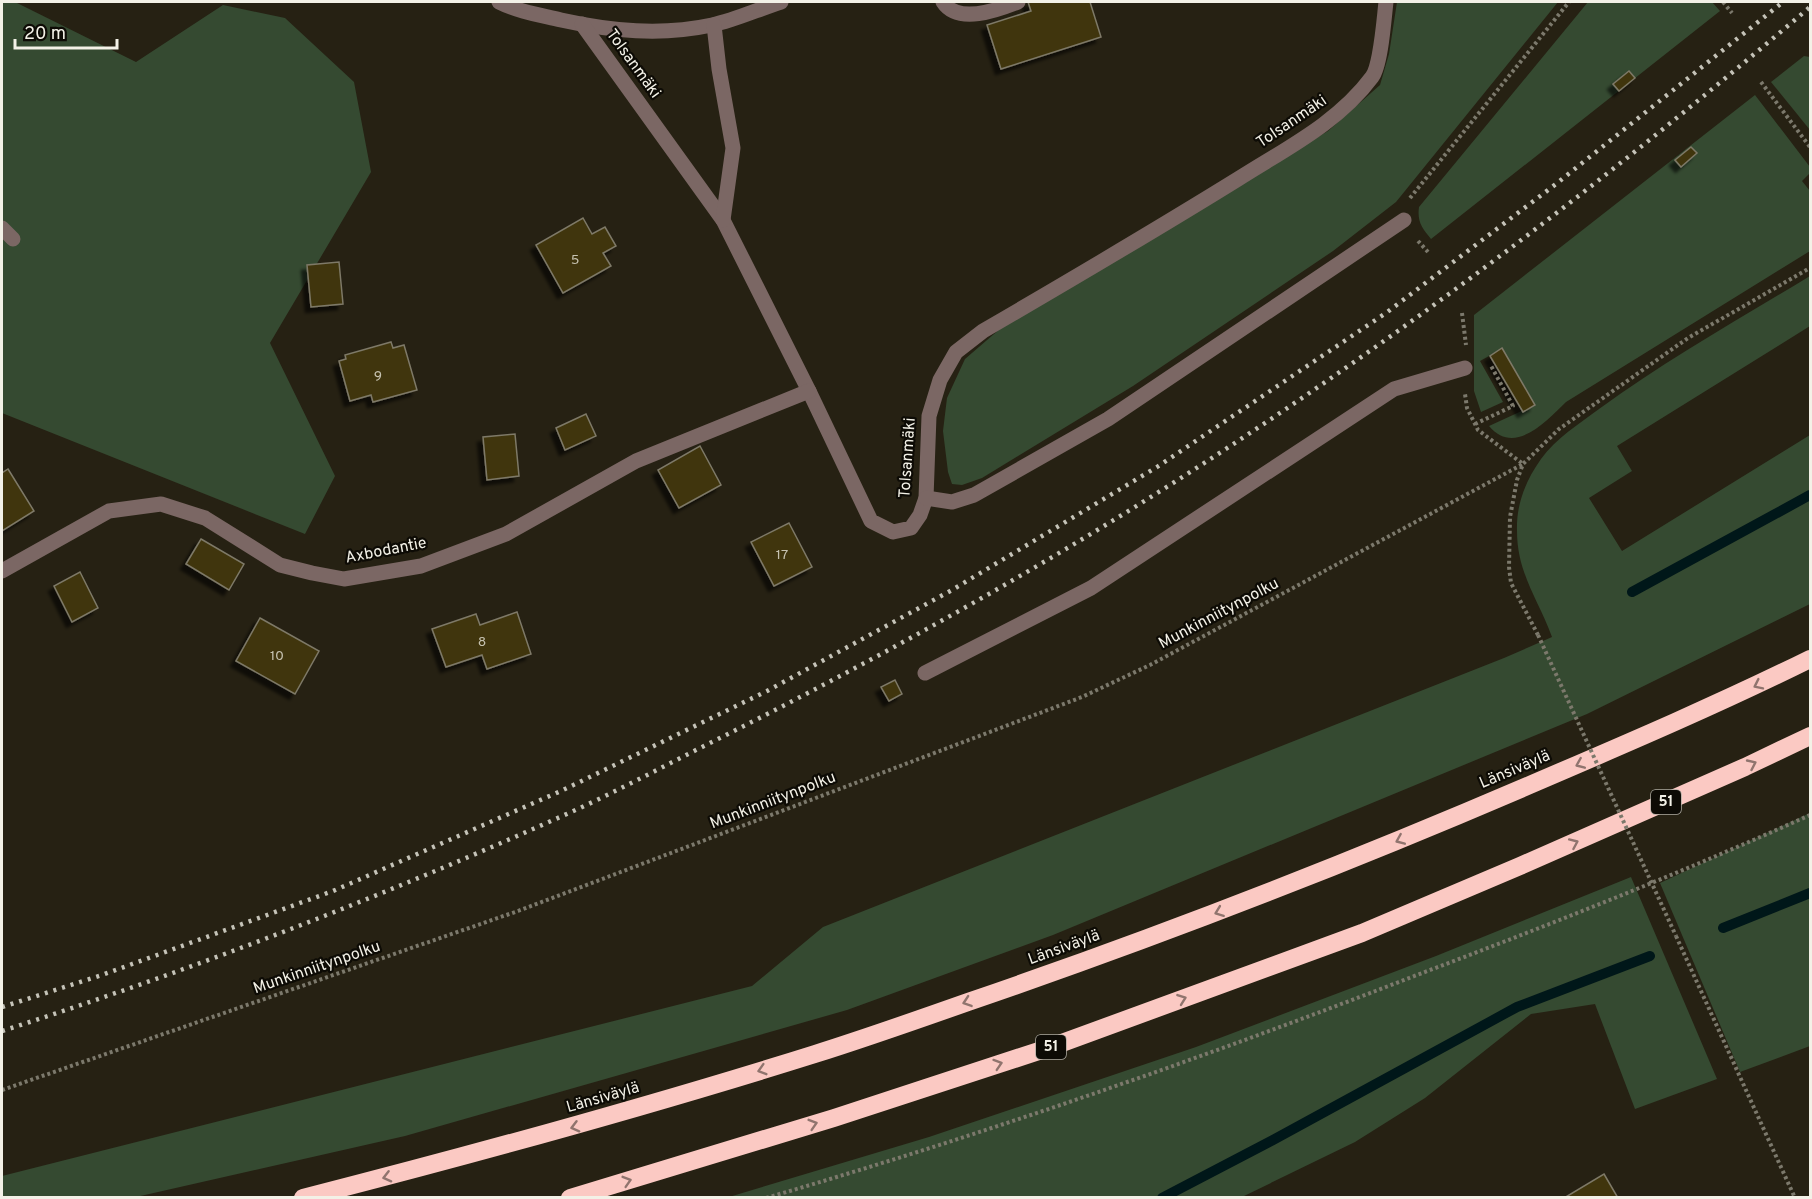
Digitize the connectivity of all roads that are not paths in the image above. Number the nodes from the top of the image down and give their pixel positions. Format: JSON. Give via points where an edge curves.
{"nodes":[{"id":1,"x":500,"y":2,"type":"edge"},
{"id":2,"x":781,"y":2,"type":"edge"},
{"id":3,"x":944,"y":2,"type":"edge"},
{"id":4,"x":1018,"y":2,"type":"edge"},
{"id":5,"x":1386,"y":2,"type":"edge"},
{"id":6,"x":582,"y":24,"type":"junction"},
{"id":7,"x":714,"y":25,"type":"junction"},
{"id":8,"x":723,"y":219,"type":"junction"},
{"id":9,"x":1404,"y":220,"type":"road end"},
{"id":10,"x":1465,"y":368,"type":"road end"},
{"id":11,"x":809,"y":391,"type":"junction"},
{"id":12,"x":926,"y":498,"type":"junction"},
{"id":13,"x":2,"y":571,"type":"edge"},
{"id":14,"x":1810,"y":659,"type":"edge"},
{"id":15,"x":926,"y":673,"type":"dead end"},
{"id":16,"x":1810,"y":736,"type":"edge"},
{"id":17,"x":303,"y":1197,"type":"edge"},
{"id":18,"x":570,"y":1197,"type":"edge"}],
"edges":[{"from":1,"to":6,"type":"street"},
{"from":2,"to":7,"type":"street"},
{"from":3,"to":4,"type":"street","via":[[948,8],[966,14],[997,11]]},
{"from":5,"to":12,"type":"street","name":"Tolsanmäki","via":[[1374,75],[1343,109],[1315,131],[983,331],[956,352],[940,380],[929,416]]},
{"from":6,"to":7,"type":"street","via":[[673,32]]},
{"from":6,"to":8,"type":"street","name":"Tolsanmäki"},
{"from":7,"to":8,"type":"street","via":[[733,148]]},
{"from":8,"to":11,"type":"street","name":"Tolsanmäki"},
{"from":9,"to":12,"type":"street","via":[[1108,419],[974,495],[952,502]]},
{"from":10,"to":15,"type":"street","via":[[1394,388],[1090,588]]},
{"from":11,"to":12,"type":"street","name":"Tolsanmäki","via":[[871,521],[893,532],[911,528]]},
{"from":11,"to":13,"type":"street","name":"Axbodantie","via":[[636,461],[506,534],[421,566],[344,579],[312,573],[280,565],[205,518],[161,504],[109,511]]},
{"from":14,"to":17,"type":"highway","name":"Länsiväylä","one_way":true,"via":[[1718,704],[1339,866],[1172,930],[820,1053],[596,1121]]},
{"from":18,"to":16,"type":"highway","number":"51","one_way":true,"via":[[834,1118],[1051,1047],[1362,933]]}]}
